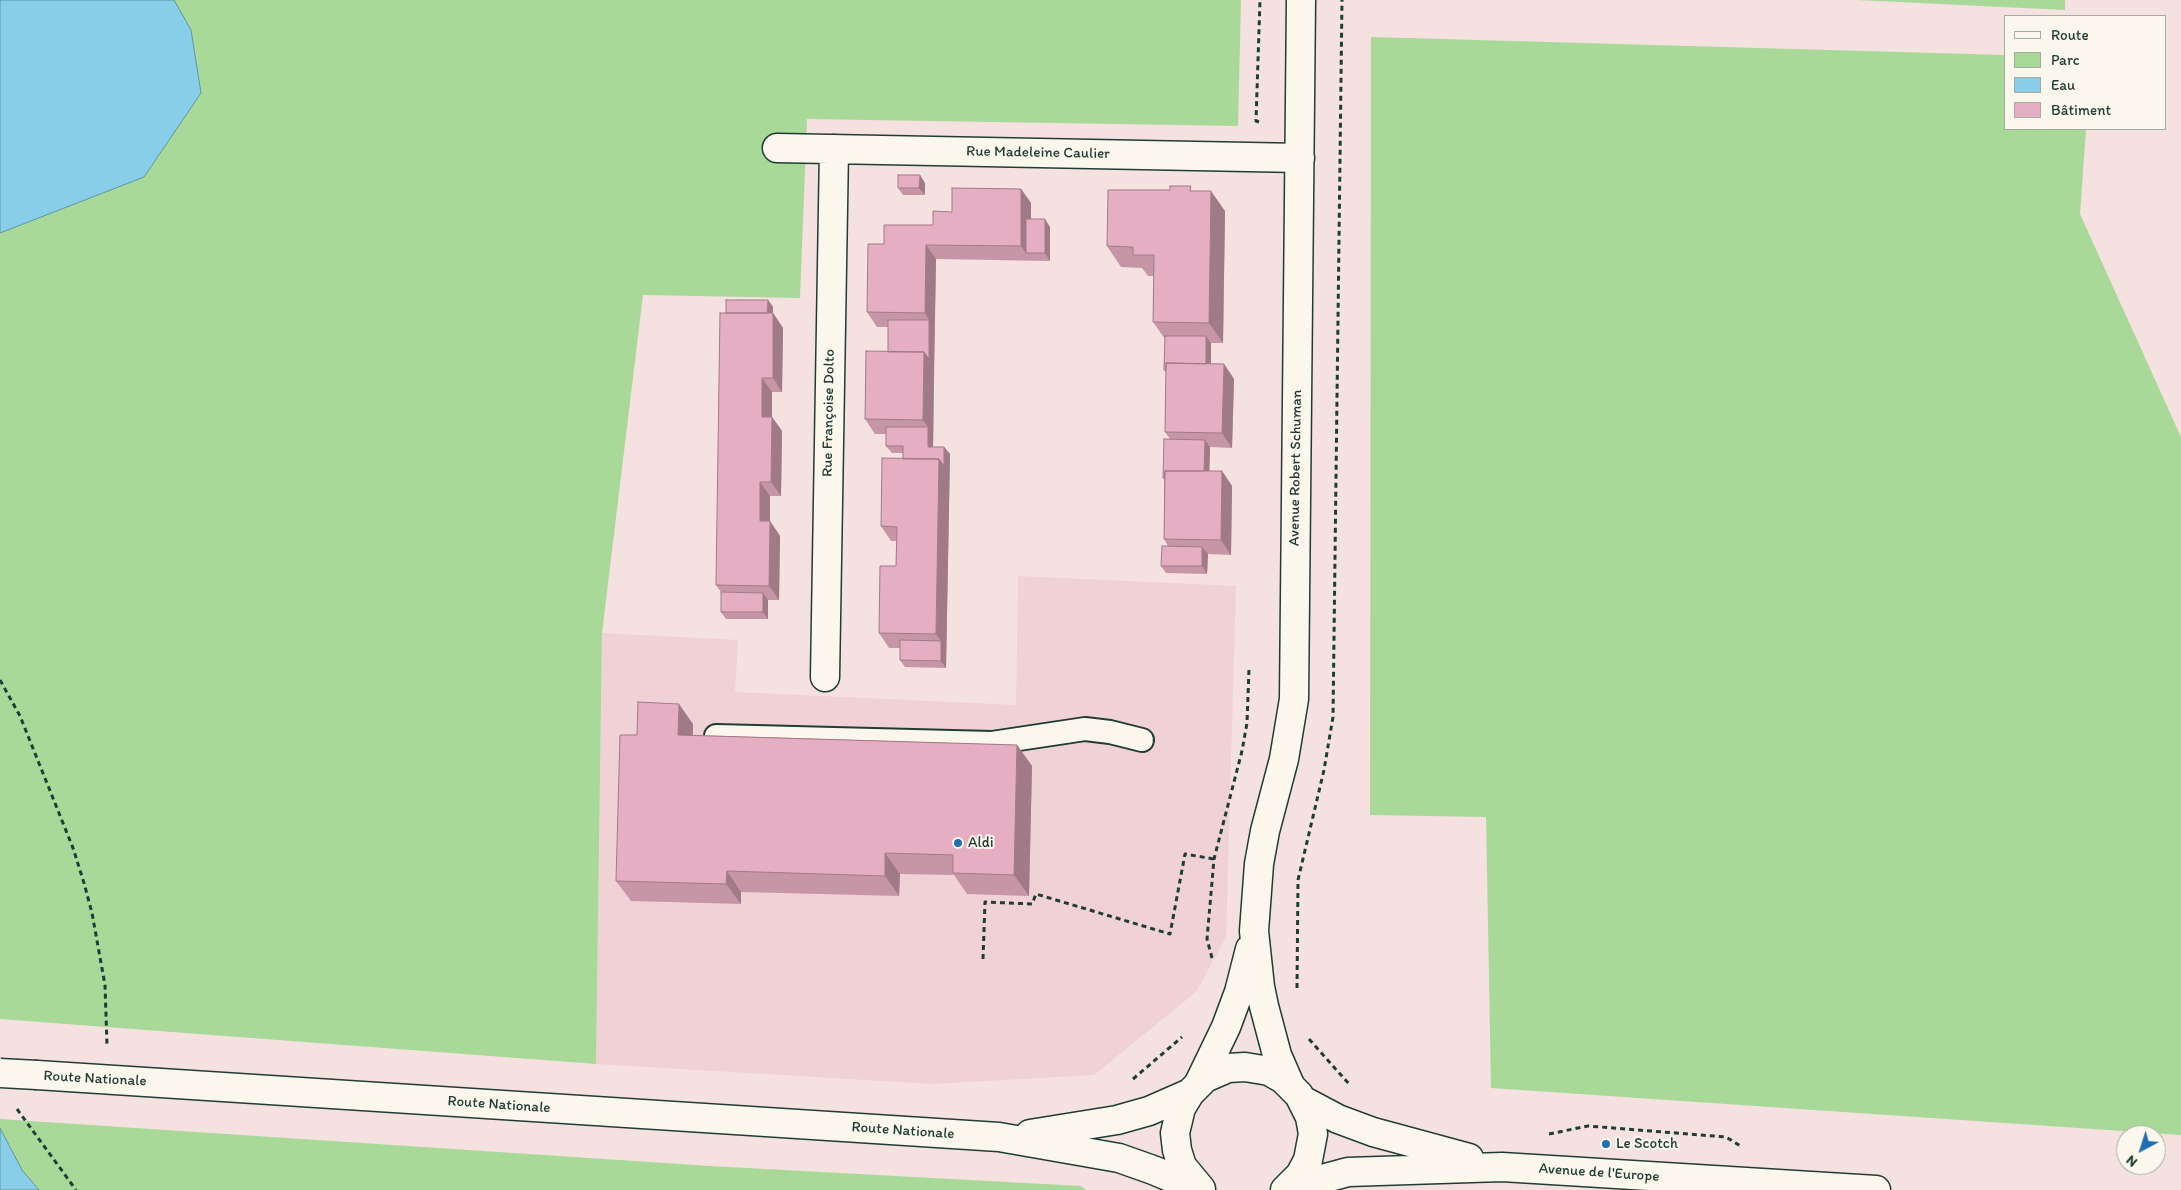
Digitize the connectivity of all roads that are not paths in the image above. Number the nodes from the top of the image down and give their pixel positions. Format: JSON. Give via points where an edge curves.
{"nodes":[{"id":1,"x":1302,"y":0,"type":"edge"},
{"id":2,"x":777,"y":148,"type":"dead end"},
{"id":3,"x":834,"y":150,"type":"junction"},
{"id":4,"x":1300,"y":158,"type":"junction"},
{"id":5,"x":825,"y":677,"type":"dead end"},
{"id":6,"x":716,"y":736,"type":"edge"},
{"id":7,"x":1142,"y":740,"type":"dead end"},
{"id":8,"x":1254,"y":931,"type":"junction"},
{"id":9,"x":0,"y":1073,"type":"edge"},
{"id":10,"x":1194,"y":1088,"type":"junction"},
{"id":11,"x":1297,"y":1093,"type":"junction"},
{"id":12,"x":999,"y":1138,"type":"junction"},
{"id":13,"x":1502,"y":1167,"type":"junction"},
{"id":14,"x":1287,"y":1189,"type":"edge"},
{"id":15,"x":1202,"y":1190,"type":"edge"},
{"id":16,"x":1876,"y":1190,"type":"edge"}],
"edges":[{"from":1,"to":4,"type":"main road","name":"Avenue Robert Schuman"},
{"from":2,"to":3,"type":"main road","name":"Rue Madeleine Caulier"},
{"from":3,"to":4,"type":"main road","name":"Rue Madeleine Caulier"},
{"from":3,"to":5,"type":"main road","name":"Rue Françoise Dolto"},
{"from":4,"to":8,"type":"main road","name":"Avenue Robert Schuman","via":[[1294,699],[1259,864]]},
{"from":6,"to":7,"type":"lane","via":[[992,743],[1085,729]]},
{"from":8,"to":10,"type":"main road","name":"Avenue Robert Schuman","via":[[1233,1009],[1220,1042]]},
{"from":8,"to":11,"type":"main road","name":"Avenue Robert Schuman","via":[[1264,1006],[1278,1055]]},
{"from":9,"to":12,"type":"main road","name":"Route Nationale","bridge":true},
{"from":10,"to":11,"type":"main road","name":"Route Nationale","via":[[1220,1071],[1245,1067],[1269,1071]]},
{"from":10,"to":12,"type":"main road","name":"Route Nationale","via":[[1149,1111],[1117,1120]]},
{"from":10,"to":15,"type":"main road","name":"Avenue Robert Schuman","via":[[1178,1116],[1176,1142],[1182,1166]]},
{"from":11,"to":13,"type":"main road","name":"Avenue de l'Europe","via":[[1338,1119],[1373,1132]]},
{"from":11,"to":14,"type":"main road","name":"Avenue Robert Schuman","via":[[1312,1126],[1311,1152],[1305,1168]]},
{"from":12,"to":15,"type":"main road","name":"Route Nationale","via":[[1119,1158]]},
{"from":13,"to":14,"type":"main road","name":"Avenue de l'Europe","via":[[1361,1171],[1332,1175]]},
{"from":13,"to":16,"type":"main road","name":"Avenue de l'Europe"}]}
